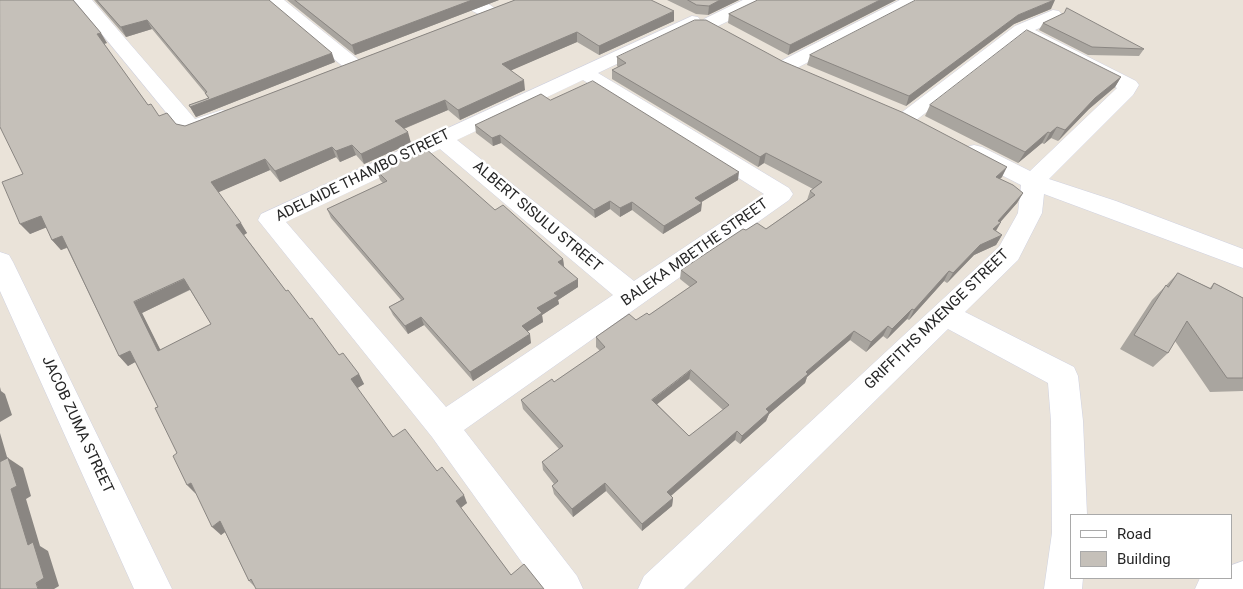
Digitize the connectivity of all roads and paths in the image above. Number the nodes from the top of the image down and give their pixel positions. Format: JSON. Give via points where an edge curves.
{"nodes":[{"id":1,"x":83,"y":0,"type":"edge"},
{"id":2,"x":273,"y":0,"type":"edge"},
{"id":3,"x":757,"y":0,"type":"edge"},
{"id":4,"x":913,"y":0,"type":"edge"},
{"id":5,"x":667,"y":8,"type":"edge"},
{"id":6,"x":496,"y":9,"type":"edge"},
{"id":7,"x":470,"y":10,"type":"edge"},
{"id":8,"x":1053,"y":15,"type":"dead end"},
{"id":9,"x":710,"y":25,"type":"junction"},
{"id":10,"x":1022,"y":30,"type":"junction"},
{"id":11,"x":372,"y":58,"type":"edge"},
{"id":12,"x":353,"y":65,"type":"junction"},
{"id":13,"x":335,"y":72,"type":"edge"},
{"id":14,"x":583,"y":72,"type":"junction"},
{"id":15,"x":814,"y":76,"type":"edge"},
{"id":16,"x":236,"y":111,"type":"edge"},
{"id":17,"x":908,"y":118,"type":"edge"},
{"id":18,"x":442,"y":139,"type":"junction"},
{"id":19,"x":958,"y":143,"type":"edge"},
{"id":20,"x":1033,"y":182,"type":"junction"},
{"id":21,"x":1243,"y":259,"type":"edge"},
{"id":22,"x":0,"y":262,"type":"edge"},
{"id":23,"x":633,"y":296,"type":"junction"},
{"id":24,"x":945,"y":314,"type":"junction"},
{"id":25,"x":443,"y":428,"type":"junction"},
{"id":26,"x":153,"y":589,"type":"edge"},
{"id":27,"x":564,"y":589,"type":"edge"},
{"id":28,"x":657,"y":589,"type":"edge"},
{"id":29,"x":1063,"y":589,"type":"edge"}],
"edges":[{"from":1,"to":16,"type":"street","via":[[191,128]]},
{"from":2,"to":12,"type":"street"},
{"from":3,"to":9,"type":"street","name":"ADELAIDE THAMBO STREET"},
{"from":4,"to":15,"type":"street","via":[[779,60]]},
{"from":5,"to":9,"type":"street"},
{"from":6,"to":7,"type":"street"},
{"from":8,"to":10,"type":"street"},
{"from":9,"to":14,"type":"street","name":"ADELAIDE THAMBO STREET"},
{"from":10,"to":17,"type":"street"},
{"from":10,"to":20,"type":"street","via":[[1129,85]]},
{"from":11,"to":12,"type":"street"},
{"from":12,"to":13,"type":"street"},
{"from":14,"to":18,"type":"street","name":"ADELAIDE THAMBO STREET"},
{"from":14,"to":23,"type":"street","name":"BALEKA MBETHE STREET","via":[[781,194]]},
{"from":18,"to":23,"type":"street","name":"ALBERT SISULU STREET"},
{"from":18,"to":25,"type":"street","name":"ADELAIDE THAMBO STREET","via":[[270,220]]},
{"from":19,"to":20,"type":"street"},
{"from":20,"to":21,"type":"street"},
{"from":20,"to":24,"type":"street","name":"GRIFFITHS MXENGE STREET","via":[[1030,213],[1009,253]]},
{"from":22,"to":26,"type":"street","name":"JACOB ZUMA STREET"},
{"from":23,"to":25,"type":"street","name":"BALEKA MBETHE STREET"},
{"from":24,"to":28,"type":"street","name":"GRIFFITHS MXENGE STREET"},
{"from":24,"to":29,"type":"street","via":[[1063,376],[1070,533]]},
{"from":25,"to":27,"type":"street","name":"ADELAIDE THAMBO STREET"}]}
